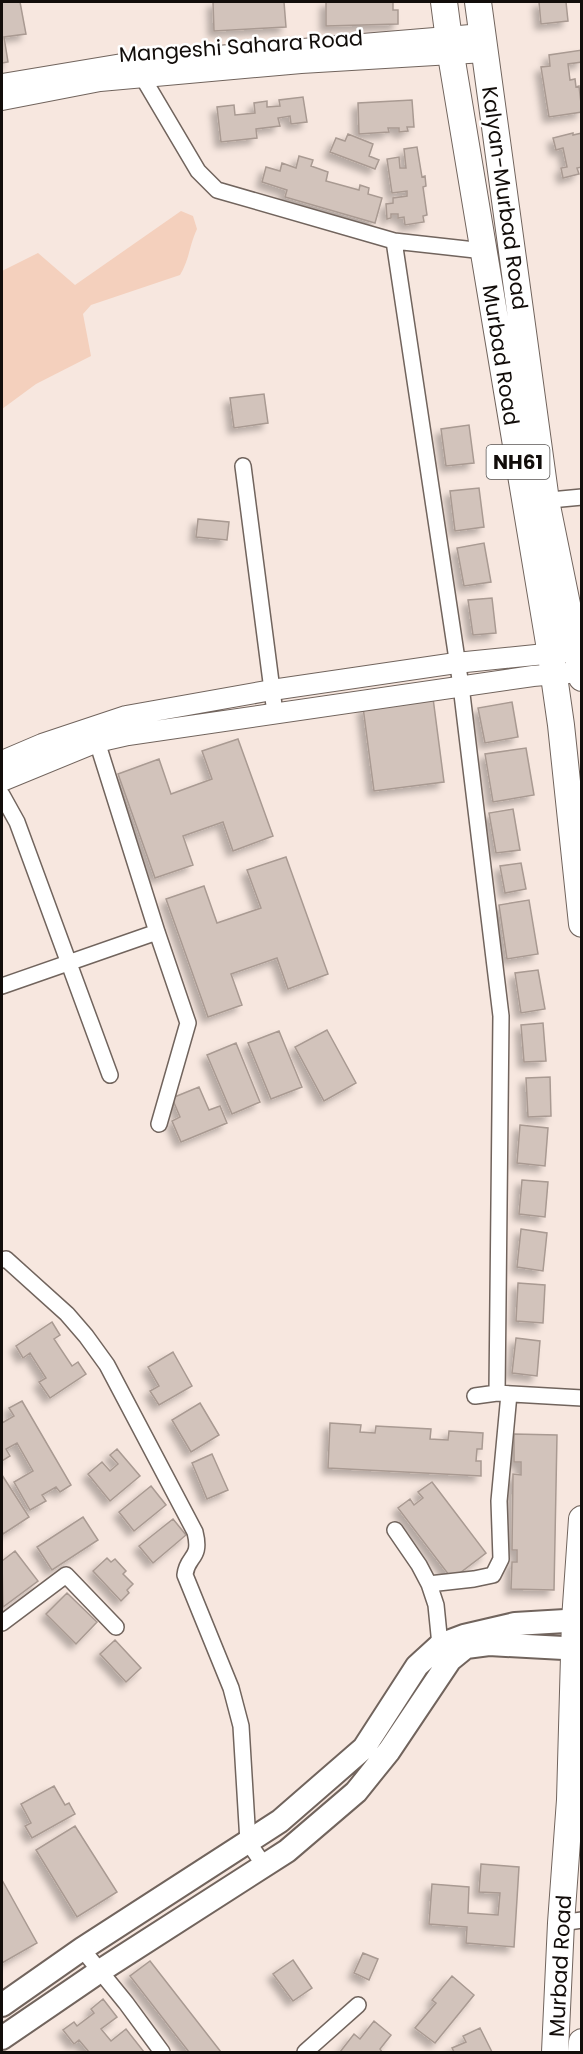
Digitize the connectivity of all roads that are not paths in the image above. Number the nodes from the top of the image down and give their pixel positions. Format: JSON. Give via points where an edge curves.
{"nodes":[{"id":1,"x":444,"y":2,"type":"edge"},
{"id":2,"x":478,"y":2,"type":"edge"},
{"id":3,"x":484,"y":43,"type":"junction"},
{"id":4,"x":450,"y":46,"type":"junction"},
{"id":5,"x":143,"y":78,"type":"junction"},
{"id":6,"x":2,"y":84,"type":"edge"},
{"id":7,"x":2,"y":100,"type":"edge"},
{"id":8,"x":394,"y":241,"type":"junction"},
{"id":9,"x":484,"y":251,"type":"junction"},
{"id":10,"x":243,"y":466,"type":"dead end"},
{"id":11,"x":582,"y":497,"type":"edge"},
{"id":12,"x":536,"y":502,"type":"junction"},
{"id":13,"x":456,"y":663,"type":"junction"},
{"id":14,"x":568,"y":666,"type":"edge"},
{"id":15,"x":460,"y":686,"type":"junction"},
{"id":16,"x":273,"y":690,"type":"junction"},
{"id":17,"x":275,"y":713,"type":"junction"},
{"id":18,"x":95,"y":734,"type":"junction"},
{"id":19,"x":2,"y":761,"type":"edge"},
{"id":20,"x":2,"y":781,"type":"edge"},
{"id":21,"x":2,"y":795,"type":"edge"},
{"id":22,"x":582,"y":924,"type":"edge"},
{"id":23,"x":157,"y":932,"type":"junction"},
{"id":24,"x":69,"y":964,"type":"junction"},
{"id":25,"x":2,"y":986,"type":"edge"},
{"id":26,"x":110,"y":1076,"type":"dead end"},
{"id":27,"x":159,"y":1124,"type":"dead end"},
{"id":28,"x":2,"y":1260,"type":"edge"},
{"id":29,"x":503,"y":1394,"type":"junction"},
{"id":30,"x":475,"y":1396,"type":"dead end"},
{"id":31,"x":582,"y":1398,"type":"edge"},
{"id":32,"x":582,"y":1519,"type":"edge"},
{"id":33,"x":395,"y":1530,"type":"dead end"},
{"id":34,"x":429,"y":1584,"type":"junction"},
{"id":35,"x":578,"y":1620,"type":"edge"},
{"id":36,"x":2,"y":1623,"type":"edge"},
{"id":37,"x":116,"y":1627,"type":"dead end"},
{"id":38,"x":441,"y":1645,"type":"junction"},
{"id":39,"x":578,"y":1649,"type":"edge"},
{"id":40,"x":386,"y":1713,"type":"junction"},
{"id":41,"x":406,"y":1725,"type":"junction"},
{"id":42,"x":248,"y":1842,"type":"junction"},
{"id":43,"x":264,"y":1865,"type":"junction"},
{"id":44,"x":571,"y":1922,"type":"edge"},
{"id":45,"x":82,"y":1949,"type":"junction"},
{"id":46,"x":100,"y":1971,"type":"junction"},
{"id":47,"x":358,"y":2005,"type":"dead end"},
{"id":48,"x":2,"y":2006,"type":"edge"},
{"id":49,"x":7,"y":2034,"type":"edge"},
{"id":50,"x":582,"y":2042,"type":"edge"},
{"id":51,"x":162,"y":2052,"type":"edge"},
{"id":52,"x":305,"y":2052,"type":"edge"},
{"id":53,"x":555,"y":2052,"type":"edge"},
{"id":54,"x":581,"y":2052,"type":"edge"}],
"edges":[{"from":1,"to":4,"type":"highway","name":"Murbad Road","number":"NH61"},
{"from":2,"to":3,"type":"highway","name":"Kalyan-Murbad Road","number":"NH61"},
{"from":3,"to":4,"type":"street","name":"Mangeshi Sahara Road"},
{"from":3,"to":12,"type":"highway","name":"Kalyan-Murbad Road","number":"NH61"},
{"from":4,"to":5,"type":"street","name":"Mangeshi Sahara Road"},
{"from":4,"to":6,"type":"street","name":"Mangeshi Sahara Road","via":[[122,64]]},
{"from":4,"to":9,"type":"highway","name":"Murbad Road","number":"NH61"},
{"from":5,"to":7,"type":"street","name":"Mangeshi Sahara Road","via":[[72,85]]},
{"from":5,"to":8,"type":"street","via":[[198,171],[217,189]]},
{"from":8,"to":9,"type":"street"},
{"from":8,"to":13,"type":"street"},
{"from":9,"to":12,"type":"highway","name":"Murbad Road","number":"NH61"},
{"from":10,"to":16,"type":"street"},
{"from":11,"to":12,"type":"street"},
{"from":12,"to":14,"type":"highway","name":"Kalyan-Murbad Road","number":"NH61"},
{"from":13,"to":14,"type":"street"},
{"from":13,"to":15,"type":"street"},
{"from":13,"to":16,"type":"street"},
{"from":14,"to":15,"type":"street"},
{"from":14,"to":22,"type":"highway","number":"NH61","via":[[561,725]]},
{"from":15,"to":17,"type":"street"},
{"from":15,"to":29,"type":"street","via":[[501,1016]]},
{"from":16,"to":17,"type":"street"},
{"from":16,"to":18,"type":"street","via":[[126,716]]},
{"from":17,"to":18,"type":"street"},
{"from":18,"to":19,"type":"street","via":[[42,744]]},
{"from":18,"to":20,"type":"street"},
{"from":18,"to":23,"type":"street"},
{"from":21,"to":24,"type":"street","via":[[17,822]]},
{"from":23,"to":24,"type":"street"},
{"from":23,"to":27,"type":"street","via":[[188,1023]]},
{"from":24,"to":25,"type":"street"},
{"from":24,"to":26,"type":"street"},
{"from":28,"to":42,"type":"street","via":[[16,1267],[86,1336],[106,1365],[195,1532],[197,1553],[185,1575],[237,1707]]},
{"from":29,"to":30,"type":"street"},
{"from":29,"to":31,"type":"street"},
{"from":29,"to":34,"type":"street","via":[[501,1559],[493,1575]]},
{"from":32,"to":35,"type":"highway","name":"Murbad Road"},
{"from":33,"to":34,"type":"street"},
{"from":34,"to":38,"type":"street"},
{"from":35,"to":38,"type":"main road","via":[[515,1624]]},
{"from":35,"to":39,"type":"highway","name":"Murbad Road"},
{"from":36,"to":37,"type":"street","via":[[66,1575]]},
{"from":38,"to":40,"type":"main road","via":[[417,1666]]},
{"from":39,"to":41,"type":"main road","via":[[489,1644],[466,1647],[450,1660]]},
{"from":39,"to":44,"type":"highway","name":"Murbad Road","via":[[570,1800]]},
{"from":40,"to":41,"type":"main road"},
{"from":40,"to":42,"type":"main road","via":[[364,1748],[279,1821]]},
{"from":41,"to":43,"type":"main road","via":[[356,1792],[287,1851]]},
{"from":42,"to":43,"type":"street"},
{"from":42,"to":45,"type":"main road"},
{"from":43,"to":46,"type":"main road"},
{"from":44,"to":53,"type":"highway","name":"Murbad Road"},
{"from":45,"to":46,"type":"street"},
{"from":45,"to":48,"type":"main road"},
{"from":46,"to":49,"type":"main road"},
{"from":46,"to":51,"type":"street"},
{"from":47,"to":52,"type":"street"},
{"from":48,"to":49,"type":"main road"},
{"from":50,"to":54,"type":"highway"}]}
